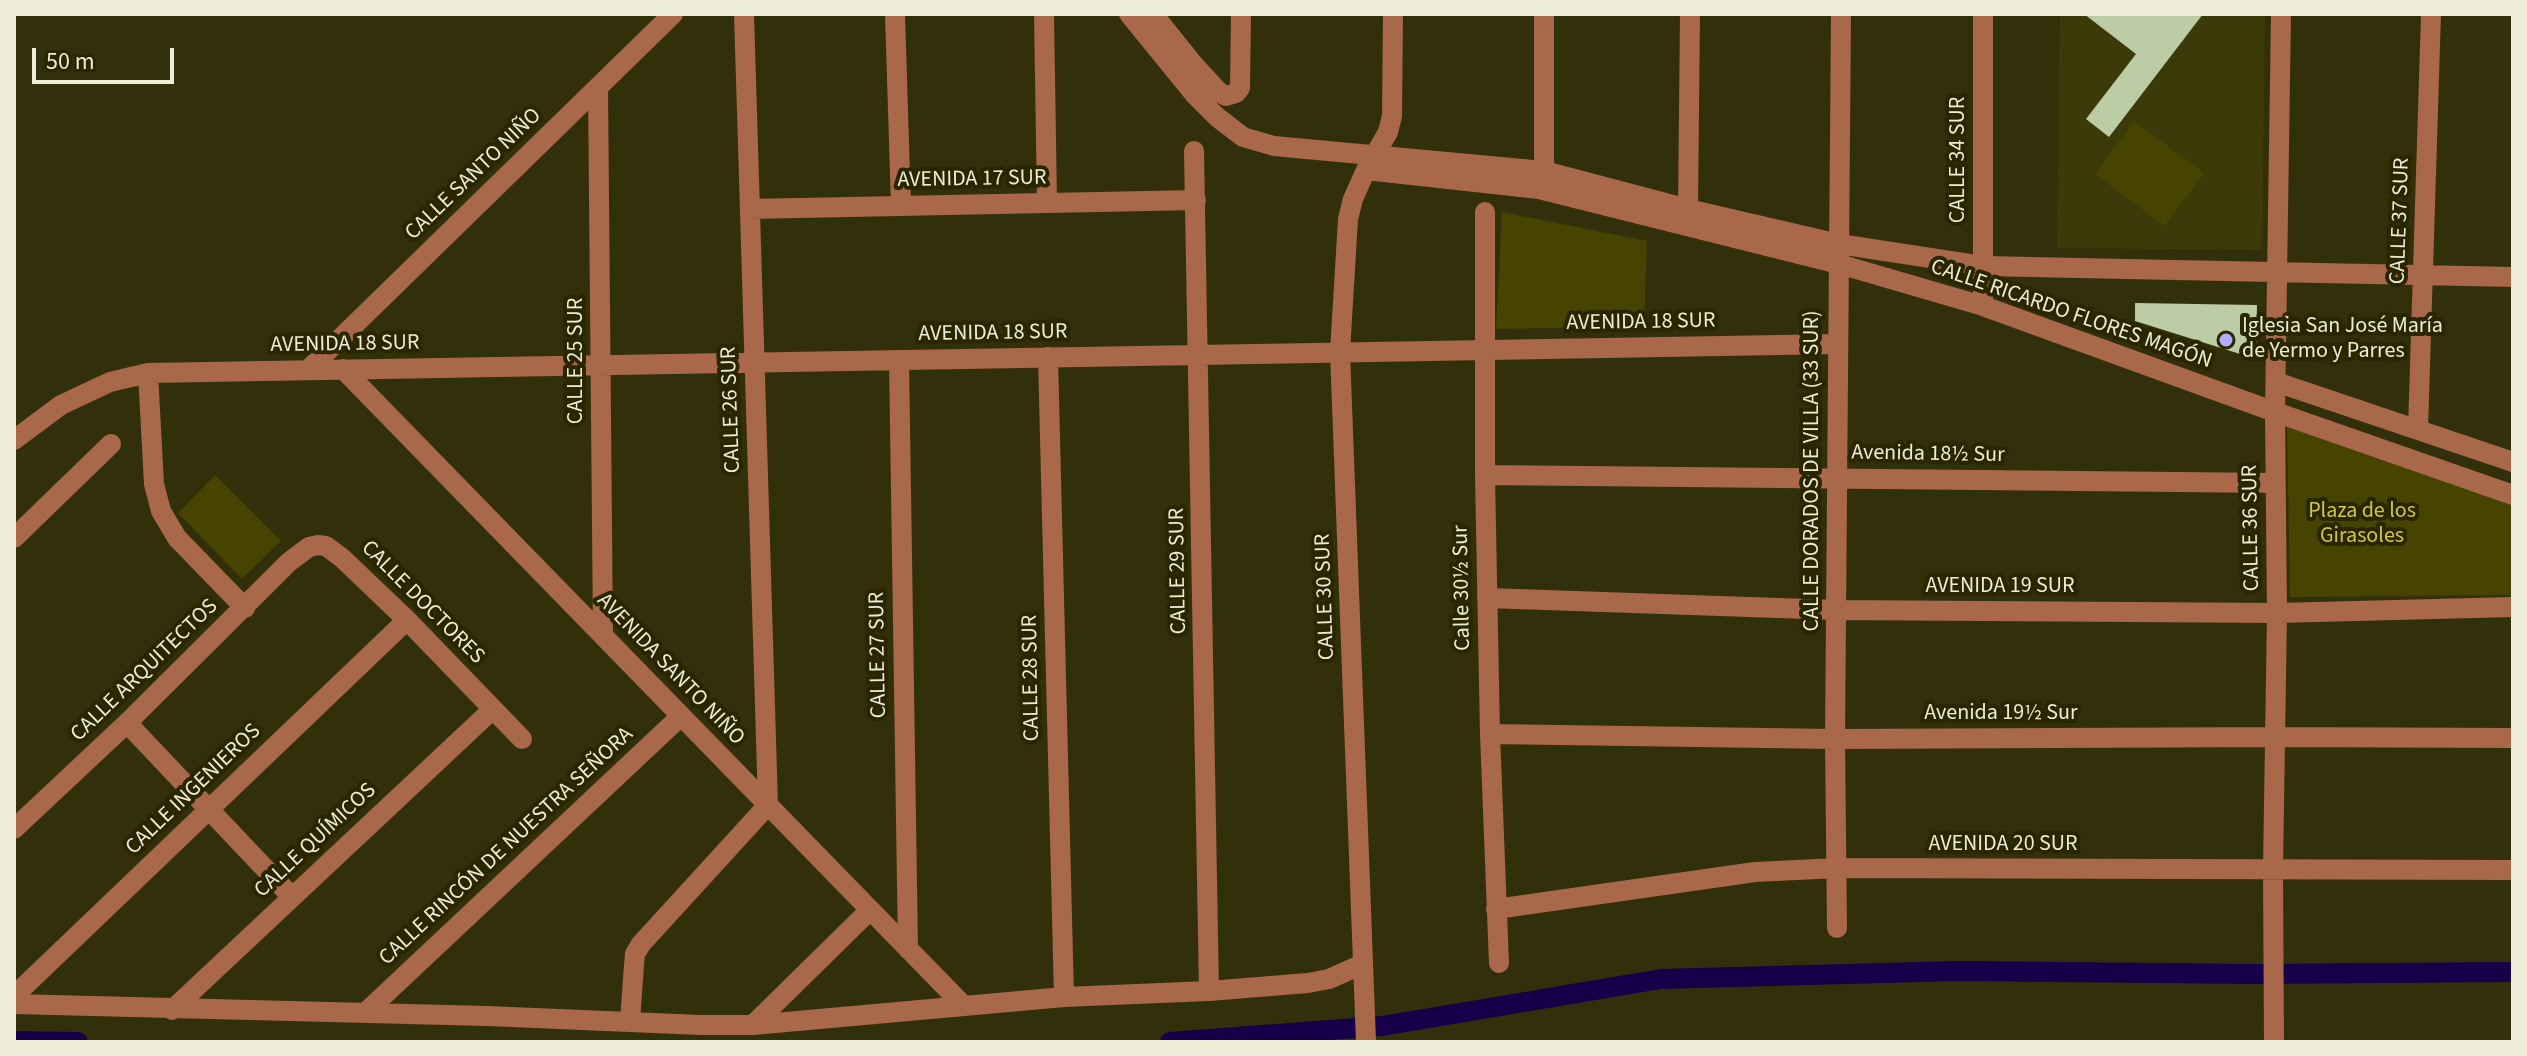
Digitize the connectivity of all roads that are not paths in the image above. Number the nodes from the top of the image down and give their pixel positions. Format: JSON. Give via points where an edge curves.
{"nodes":[{"id":1,"x":673,"y":14,"type":"edge"},
{"id":2,"x":744,"y":14,"type":"edge"},
{"id":3,"x":895,"y":14,"type":"edge"},
{"id":4,"x":1044,"y":14,"type":"edge"},
{"id":5,"x":1129,"y":14,"type":"edge"},
{"id":6,"x":1153,"y":14,"type":"edge"},
{"id":7,"x":1241,"y":14,"type":"edge"},
{"id":8,"x":1393,"y":14,"type":"edge"},
{"id":9,"x":1544,"y":14,"type":"edge"},
{"id":10,"x":1690,"y":14,"type":"edge"},
{"id":11,"x":1841,"y":14,"type":"edge"},
{"id":12,"x":1983,"y":14,"type":"edge"},
{"id":13,"x":2281,"y":14,"type":"edge"},
{"id":14,"x":2431,"y":14,"type":"edge"},
{"id":15,"x":598,"y":87,"type":"junction"},
{"id":16,"x":1194,"y":151,"type":"dead end"},
{"id":17,"x":1370,"y":163,"type":"junction"},
{"id":18,"x":1544,"y":171,"type":"junction"},
{"id":19,"x":1196,"y":200,"type":"junction"},
{"id":20,"x":1047,"y":203,"type":"junction"},
{"id":21,"x":901,"y":206,"type":"junction"},
{"id":22,"x":750,"y":209,"type":"junction"},
{"id":23,"x":1688,"y":209,"type":"junction"},
{"id":24,"x":1485,"y":212,"type":"dead end"},
{"id":25,"x":1839,"y":254,"type":"junction"},
{"id":26,"x":1983,"y":266,"type":"junction"},
{"id":27,"x":2278,"y":271,"type":"junction"},
{"id":28,"x":2424,"y":275,"type":"junction"},
{"id":29,"x":2513,"y":277,"type":"edge"},
{"id":30,"x":1983,"y":306,"type":"junction"},
{"id":31,"x":1838,"y":344,"type":"junction"},
{"id":32,"x":1486,"y":350,"type":"junction"},
{"id":33,"x":1340,"y":352,"type":"junction"},
{"id":34,"x":1199,"y":355,"type":"junction"},
{"id":35,"x":1048,"y":357,"type":"junction"},
{"id":36,"x":899,"y":360,"type":"junction"},
{"id":37,"x":754,"y":362,"type":"junction"},
{"id":38,"x":601,"y":365,"type":"junction"},
{"id":39,"x":343,"y":369,"type":"junction"},
{"id":40,"x":308,"y":370,"type":"junction"},
{"id":41,"x":148,"y":373,"type":"junction"},
{"id":42,"x":2276,"y":382,"type":"junction"},
{"id":43,"x":2275,"y":412,"type":"junction"},
{"id":44,"x":2418,"y":429,"type":"junction"},
{"id":45,"x":14,"y":440,"type":"edge"},
{"id":46,"x":111,"y":444,"type":"dead end"},
{"id":47,"x":2513,"y":462,"type":"edge"},
{"id":48,"x":1485,"y":475,"type":"junction"},
{"id":49,"x":1837,"y":478,"type":"junction"},
{"id":50,"x":2275,"y":483,"type":"junction"},
{"id":51,"x":2513,"y":495,"type":"edge"},
{"id":52,"x":14,"y":538,"type":"edge"},
{"id":53,"x":309,"y":547,"type":"joint"},
{"id":54,"x":1487,"y":598,"type":"junction"},
{"id":55,"x":2513,"y":607,"type":"edge"},
{"id":56,"x":245,"y":608,"type":"junction"},
{"id":57,"x":1836,"y":610,"type":"junction"},
{"id":58,"x":2277,"y":613,"type":"junction"},
{"id":59,"x":407,"y":620,"type":"junction"},
{"id":60,"x":603,"y":635,"type":"junction"},
{"id":61,"x":493,"y":709,"type":"junction"},
{"id":62,"x":681,"y":716,"type":"junction"},
{"id":63,"x":127,"y":723,"type":"junction"},
{"id":64,"x":1490,"y":734,"type":"junction"},
{"id":65,"x":2277,"y":737,"type":"junction"},
{"id":66,"x":2513,"y":738,"type":"edge"},
{"id":67,"x":522,"y":739,"type":"dead end"},
{"id":68,"x":1835,"y":739,"type":"junction"},
{"id":69,"x":768,"y":805,"type":"junction"},
{"id":70,"x":209,"y":809,"type":"junction"},
{"id":71,"x":14,"y":829,"type":"edge"},
{"id":72,"x":1838,"y":868,"type":"junction"},
{"id":73,"x":2273,"y":870,"type":"junction"},
{"id":74,"x":2513,"y":870,"type":"edge"},
{"id":75,"x":292,"y":897,"type":"junction"},
{"id":76,"x":1496,"y":909,"type":"junction"},
{"id":77,"x":870,"y":910,"type":"junction"},
{"id":78,"x":1837,"y":928,"type":"dead end"},
{"id":79,"x":908,"y":949,"type":"junction"},
{"id":80,"x":1499,"y":963,"type":"dead end"},
{"id":81,"x":1363,"y":964,"type":"junction"},
{"id":82,"x":1209,"y":991,"type":"junction"},
{"id":83,"x":14,"y":996,"type":"edge"},
{"id":84,"x":1064,"y":997,"type":"junction"},
{"id":85,"x":14,"y":1004,"type":"edge"},
{"id":86,"x":963,"y":1005,"type":"junction"},
{"id":87,"x":172,"y":1010,"type":"junction"},
{"id":88,"x":365,"y":1013,"type":"junction"},
{"id":89,"x":630,"y":1021,"type":"junction"},
{"id":90,"x":753,"y":1025,"type":"junction"},
{"id":91,"x":1366,"y":1042,"type":"edge"},
{"id":92,"x":2274,"y":1042,"type":"edge"}],
"edges":[{"from":1,"to":15,"type":"street","name":"CALLE SANTO NIÑO"},
{"from":2,"to":22,"type":"street","name":"CALLE 26 SUR"},
{"from":3,"to":21,"type":"street"},
{"from":4,"to":20,"type":"street"},
{"from":5,"to":17,"type":"street","via":[[1195,95],[1243,137]]},
{"from":6,"to":7,"type":"street","via":[[1226,96],[1240,88]]},
{"from":8,"to":17,"type":"street","name":"CALLE 30 SUR","via":[[1392,116]]},
{"from":9,"to":18,"type":"street"},
{"from":10,"to":23,"type":"street"},
{"from":11,"to":25,"type":"street","name":"CALLE DORADOS DE VILLA (33 SUR)"},
{"from":12,"to":26,"type":"street","name":"CALLE 34 SUR"},
{"from":13,"to":27,"type":"street","name":"CALLE 36 SUR"},
{"from":14,"to":28,"type":"street","name":"CALLE 37 SUR"},
{"from":15,"to":38,"type":"street","name":"CALLE 25 SUR"},
{"from":15,"to":40,"type":"street","name":"CALLE SANTO NIÑO"},
{"from":16,"to":19,"type":"street","name":"CALLE 29 SUR"},
{"from":17,"to":18,"type":"street"},
{"from":17,"to":25,"type":"street","via":[[1539,189]]},
{"from":17,"to":33,"type":"street","name":"CALLE 30 SUR","via":[[1348,219]]},
{"from":18,"to":23,"type":"street"},
{"from":19,"to":20,"type":"street","name":"AVENIDA 17 SUR"},
{"from":19,"to":34,"type":"street","name":"CALLE 29 SUR"},
{"from":20,"to":21,"type":"street","name":"AVENIDA 17 SUR"},
{"from":21,"to":22,"type":"street","name":"AVENIDA 17 SUR"},
{"from":22,"to":37,"type":"street","name":"CALLE 26 SUR"},
{"from":23,"to":25,"type":"street"},
{"from":24,"to":32,"type":"street","name":"Calle 30½ Sur"},
{"from":25,"to":26,"type":"street","name":"CALLE RICARDO FLORES MAGÓN"},
{"from":25,"to":30,"type":"street","name":"CALLE RICARDO FLORES MAGÓN"},
{"from":25,"to":31,"type":"street","name":"CALLE DORADOS DE VILLA (33 SUR)"},
{"from":26,"to":27,"type":"street","name":"CALLE RICARDO FLORES MAGÓN"},
{"from":26,"to":30,"type":"street","name":"CALLE 34 SUR"},
{"from":27,"to":28,"type":"street","name":"CALLE RICARDO FLORES MAGÓN"},
{"from":27,"to":42,"type":"street","name":"CALLE 36 SUR"},
{"from":28,"to":29,"type":"street","name":"CALLE RICARDO FLORES MAGÓN"},
{"from":28,"to":44,"type":"street","name":"CALLE 37 SUR"},
{"from":30,"to":43,"type":"street","name":"CALLE RICARDO FLORES MAGÓN"},
{"from":31,"to":32,"type":"street","name":"AVENIDA 18 SUR"},
{"from":31,"to":49,"type":"street","name":"CALLE DORADOS DE VILLA (33 SUR)"},
{"from":32,"to":33,"type":"street","name":"AVENIDA 18 SUR"},
{"from":32,"to":48,"type":"street","name":"Calle 30½ Sur"},
{"from":33,"to":34,"type":"street","name":"AVENIDA 18 SUR"},
{"from":33,"to":81,"type":"street","name":"CALLE 30 SUR"},
{"from":34,"to":35,"type":"street","name":"AVENIDA 18 SUR"},
{"from":34,"to":82,"type":"street","name":"CALLE 29 SUR"},
{"from":35,"to":36,"type":"street","name":"AVENIDA 18 SUR"},
{"from":35,"to":84,"type":"street","name":"CALLE 28 SUR"},
{"from":36,"to":37,"type":"street","name":"AVENIDA 18 SUR"},
{"from":36,"to":79,"type":"street","name":"CALLE 27 SUR"},
{"from":37,"to":38,"type":"street","name":"AVENIDA 18 SUR"},
{"from":37,"to":69,"type":"street","name":"CALLE 26 SUR"},
{"from":38,"to":39,"type":"street","name":"AVENIDA 18 SUR"},
{"from":38,"to":60,"type":"street","name":"CALLE 25 SUR"},
{"from":39,"to":40,"type":"street","name":"AVENIDA 18 SUR"},
{"from":39,"to":60,"type":"street","name":"AVENIDA SANTO NIÑO"},
{"from":40,"to":41,"type":"street","name":"AVENIDA 18 SUR"},
{"from":41,"to":45,"type":"street","name":"AVENIDA 18 SUR","via":[[110,382],[61,405]]},
{"from":41,"to":56,"type":"street","via":[[154,484],[161,511],[177,538]]},
{"from":42,"to":43,"type":"street","name":"CALLE 36 SUR"},
{"from":42,"to":44,"type":"street"},
{"from":43,"to":50,"type":"street","name":"CALLE 36 SUR"},
{"from":43,"to":51,"type":"street","name":"CALLE RICARDO FLORES MAGÓN"},
{"from":44,"to":47,"type":"street"},
{"from":46,"to":52,"type":"street"},
{"from":48,"to":49,"type":"street","name":"Avenida 18½ Sur"},
{"from":48,"to":54,"type":"street","name":"Calle 30½ Sur"},
{"from":49,"to":50,"type":"street","name":"Avenida 18½ Sur"},
{"from":49,"to":57,"type":"street","name":"CALLE DORADOS DE VILLA (33 SUR)"},
{"from":50,"to":58,"type":"street","name":"CALLE 36 SUR"},
{"from":53,"to":56,"type":"street","name":"CALLE ARQUITECTOS"},
{"from":53,"to":59,"type":"street","name":"CALLE DOCTORES","via":[[334,551]]},
{"from":54,"to":57,"type":"street","name":"AVENIDA 19 SUR"},
{"from":54,"to":64,"type":"street","name":"Calle 30½ Sur"},
{"from":55,"to":58,"type":"street","name":"AVENIDA 19 SUR"},
{"from":56,"to":63,"type":"street","name":"CALLE ARQUITECTOS"},
{"from":57,"to":58,"type":"street","name":"AVENIDA 19 SUR"},
{"from":57,"to":68,"type":"street","name":"CALLE DORADOS DE VILLA (33 SUR)"},
{"from":58,"to":65,"type":"street","name":"CALLE 36 SUR"},
{"from":59,"to":61,"type":"street","name":"CALLE DOCTORES"},
{"from":59,"to":70,"type":"street","name":"CALLE INGENIEROS"},
{"from":60,"to":62,"type":"street","name":"AVENIDA SANTO NIÑO"},
{"from":61,"to":67,"type":"street","name":"CALLE DOCTORES"},
{"from":61,"to":75,"type":"street","name":"CALLE QUÍMICOS"},
{"from":62,"to":69,"type":"street","name":"AVENIDA SANTO NIÑO"},
{"from":62,"to":88,"type":"street","name":"CALLE RINCÓN DE NUESTRA SEÑORA"},
{"from":63,"to":70,"type":"street"},
{"from":63,"to":71,"type":"street","name":"CALLE ARQUITECTOS"},
{"from":64,"to":68,"type":"street","name":"Avenida 19½ Sur"},
{"from":64,"to":76,"type":"street","name":"Calle 30½ Sur"},
{"from":65,"to":66,"type":"street","name":"Avenida 19½ Sur"},
{"from":65,"to":68,"type":"street","name":"Avenida 19½ Sur"},
{"from":65,"to":73,"type":"street","name":"CALLE 36 SUR"},
{"from":68,"to":72,"type":"street","name":"CALLE DORADOS DE VILLA (33 SUR)"},
{"from":69,"to":77,"type":"street","name":"AVENIDA SANTO NIÑO"},
{"from":69,"to":89,"type":"street","via":[[641,944],[635,954]]},
{"from":70,"to":75,"type":"street"},
{"from":70,"to":83,"type":"street","name":"CALLE INGENIEROS"},
{"from":72,"to":73,"type":"street","name":"AVENIDA 20 SUR"},
{"from":72,"to":76,"type":"street","name":"AVENIDA 20 SUR","via":[[1755,872]]},
{"from":72,"to":78,"type":"street","name":"CALLE DORADOS DE VILLA (33 SUR)"},
{"from":73,"to":74,"type":"street","name":"AVENIDA 20 SUR"},
{"from":73,"to":92,"type":"street","name":"CALLE 36 SUR"},
{"from":75,"to":87,"type":"street","name":"CALLE QUÍMICOS"},
{"from":76,"to":80,"type":"street","name":"Calle 30½ Sur"},
{"from":77,"to":79,"type":"street","name":"AVENIDA SANTO NIÑO"},
{"from":77,"to":90,"type":"street"},
{"from":79,"to":86,"type":"street","name":"AVENIDA SANTO NIÑO"},
{"from":81,"to":82,"type":"street","via":[[1308,983]]},
{"from":81,"to":91,"type":"street","name":"CALLE 30 SUR"},
{"from":82,"to":84,"type":"street"},
{"from":84,"to":86,"type":"street"},
{"from":85,"to":87,"type":"street"},
{"from":86,"to":90,"type":"street"},
{"from":87,"to":88,"type":"street"},
{"from":88,"to":89,"type":"street"},
{"from":89,"to":90,"type":"street"}]}
